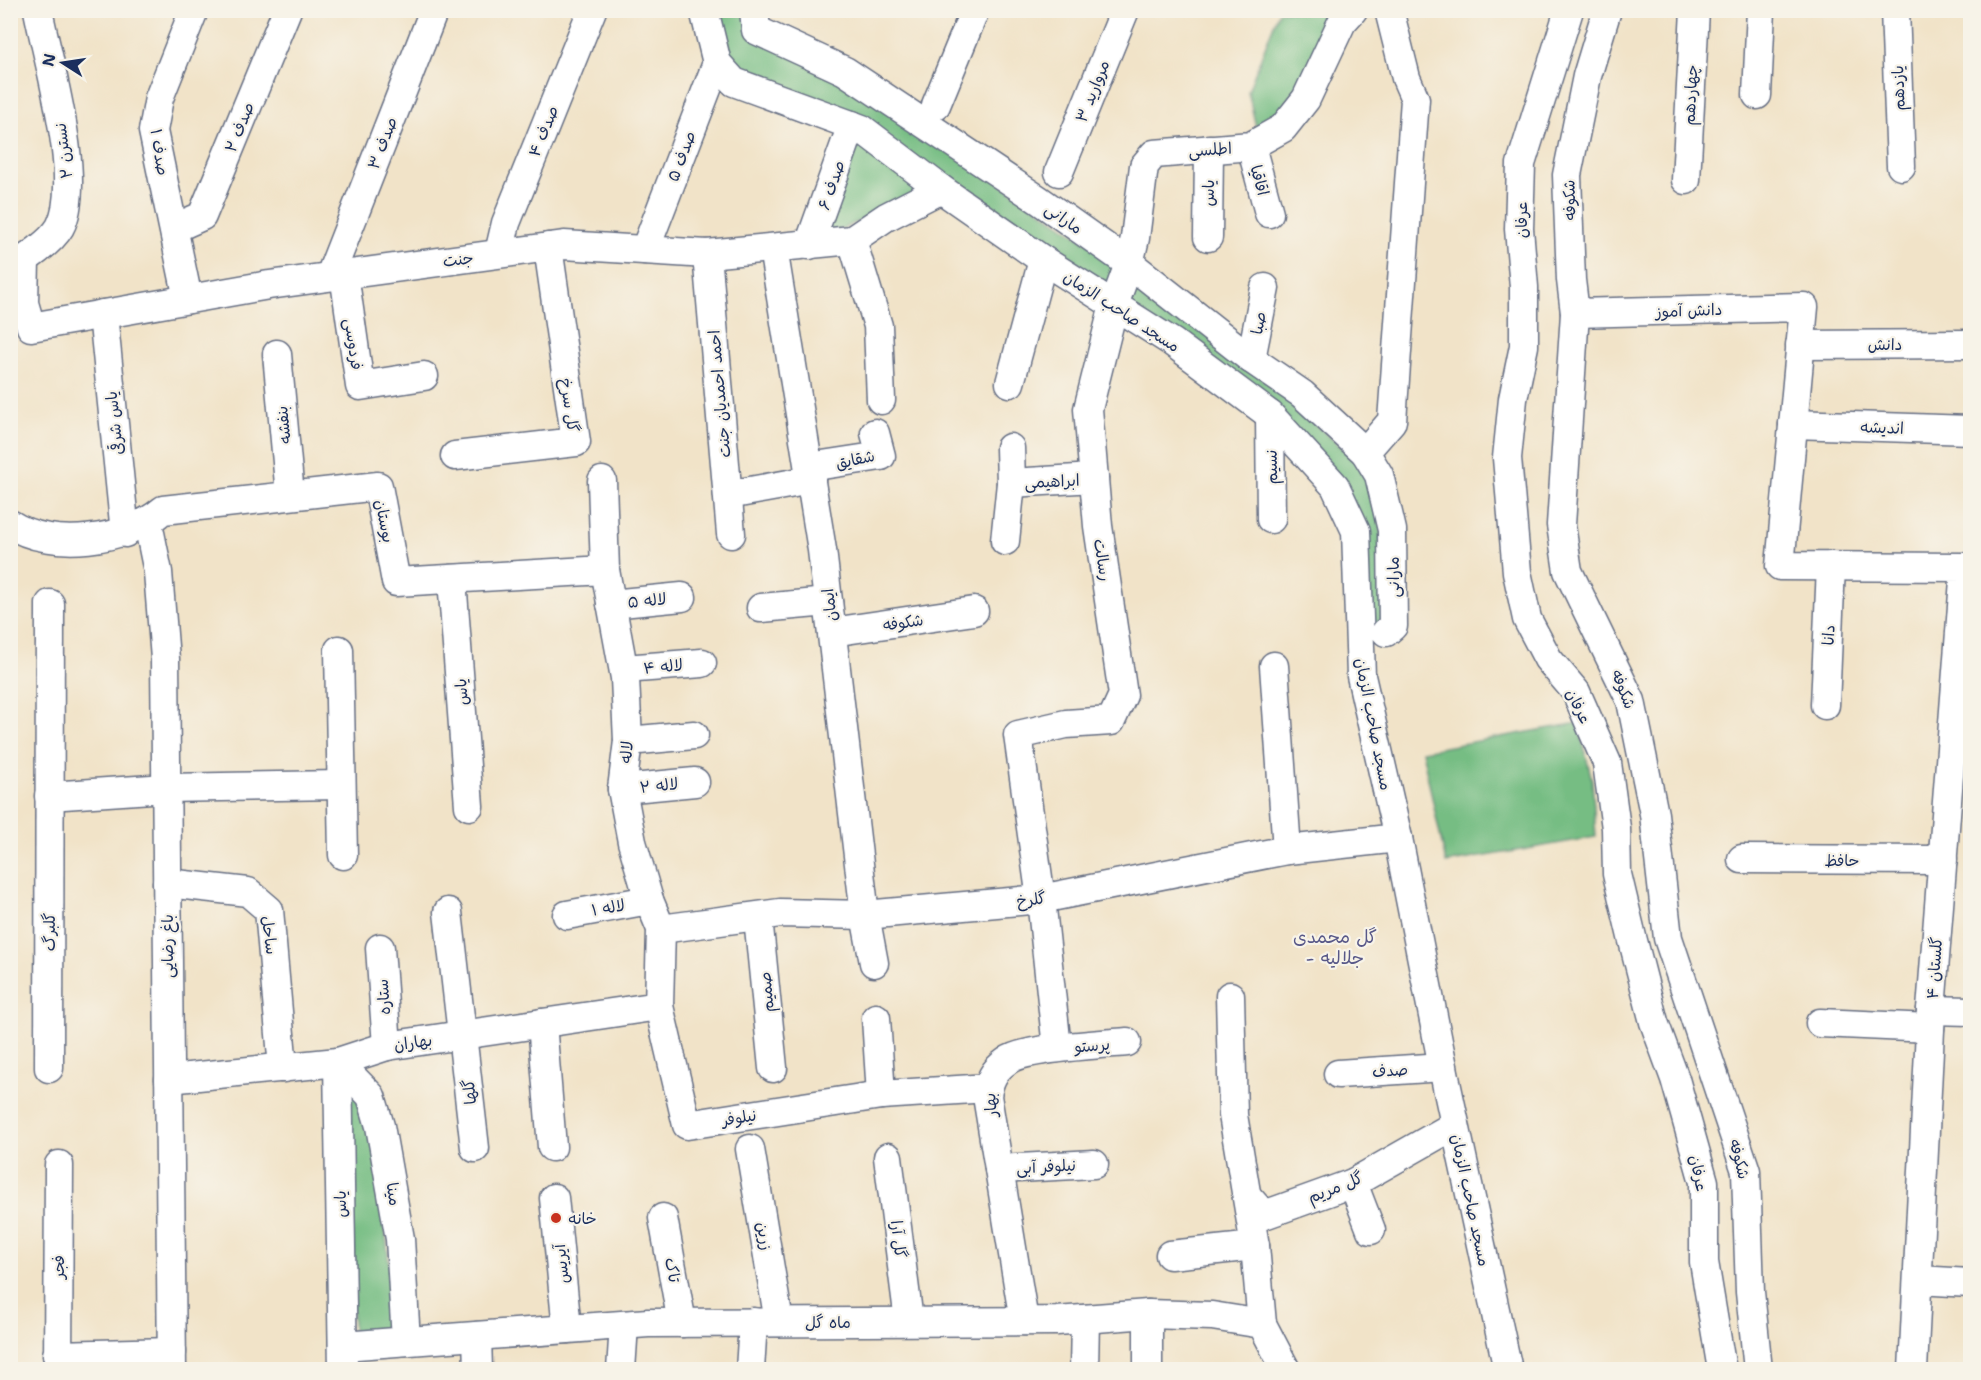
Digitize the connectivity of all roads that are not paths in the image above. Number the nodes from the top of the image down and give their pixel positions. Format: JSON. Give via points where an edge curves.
{"nodes":[{"id":1,"x":38,"y":10,"type":"edge"},
{"id":2,"x":194,"y":10,"type":"edge"},
{"id":3,"x":287,"y":10,"type":"edge"},
{"id":4,"x":434,"y":10,"type":"edge"},
{"id":5,"x":592,"y":10,"type":"edge"},
{"id":6,"x":704,"y":10,"type":"edge"},
{"id":7,"x":754,"y":10,"type":"edge"},
{"id":8,"x":975,"y":10,"type":"edge"},
{"id":9,"x":1125,"y":10,"type":"edge"},
{"id":10,"x":1353,"y":10,"type":"edge"},
{"id":11,"x":1389,"y":10,"type":"edge"},
{"id":12,"x":1569,"y":10,"type":"edge"},
{"id":13,"x":1607,"y":10,"type":"edge"},
{"id":14,"x":1695,"y":10,"type":"edge"},
{"id":15,"x":1761,"y":10,"type":"edge"},
{"id":16,"x":1895,"y":10,"type":"edge"},
{"id":17,"x":717,"y":63,"type":"junction"},
{"id":18,"x":1757,"y":95,"type":"dead end"},
{"id":19,"x":936,"y":105,"type":"dead end"},
{"id":20,"x":852,"y":125,"type":"junction"},
{"id":21,"x":1251,"y":146,"type":"junction"},
{"id":22,"x":1209,"y":149,"type":"junction"},
{"id":23,"x":1901,"y":166,"type":"dead end"},
{"id":24,"x":1059,"y":172,"type":"dead end"},
{"id":25,"x":1686,"y":180,"type":"dead end"},
{"id":26,"x":941,"y":189,"type":"junction"},
{"id":27,"x":1269,"y":213,"type":"dead end"},
{"id":28,"x":175,"y":228,"type":"junction"},
{"id":29,"x":1208,"y":237,"type":"dead end"},
{"id":30,"x":852,"y":240,"type":"junction"},
{"id":31,"x":809,"y":245,"type":"junction"},
{"id":32,"x":548,"y":247,"type":"junction"},
{"id":33,"x":773,"y":248,"type":"junction"},
{"id":34,"x":645,"y":250,"type":"junction"},
{"id":35,"x":499,"y":254,"type":"junction"},
{"id":36,"x":707,"y":254,"type":"junction"},
{"id":37,"x":1043,"y":260,"type":"junction"},
{"id":38,"x":18,"y":264,"type":"edge"},
{"id":39,"x":1129,"y":264,"type":"junction"},
{"id":40,"x":337,"y":275,"type":"junction"},
{"id":41,"x":1265,"y":288,"type":"dead end"},
{"id":42,"x":188,"y":299,"type":"junction"},
{"id":43,"x":1114,"y":304,"type":"junction"},
{"id":44,"x":1575,"y":313,"type":"junction"},
{"id":45,"x":103,"y":314,"type":"junction"},
{"id":46,"x":1971,"y":344,"type":"edge"},
{"id":47,"x":1800,"y":345,"type":"junction"},
{"id":48,"x":277,"y":354,"type":"dead end"},
{"id":49,"x":1251,"y":359,"type":"junction"},
{"id":50,"x":424,"y":376,"type":"dead end"},
{"id":51,"x":1010,"y":383,"type":"dead end"},
{"id":52,"x":881,"y":400,"type":"dead end"},
{"id":53,"x":1270,"y":415,"type":"junction"},
{"id":54,"x":1793,"y":424,"type":"junction"},
{"id":55,"x":1971,"y":430,"type":"edge"},
{"id":56,"x":875,"y":433,"type":"dead end"},
{"id":57,"x":1010,"y":448,"type":"dead end"},
{"id":58,"x":1365,"y":452,"type":"junction"},
{"id":59,"x":455,"y":456,"type":"dead end"},
{"id":60,"x":810,"y":474,"type":"junction"},
{"id":61,"x":1094,"y":478,"type":"junction"},
{"id":62,"x":602,"y":481,"type":"dead end"},
{"id":63,"x":1011,"y":483,"type":"junction"},
{"id":64,"x":290,"y":495,"type":"junction"},
{"id":65,"x":728,"y":495,"type":"junction"},
{"id":66,"x":1271,"y":519,"type":"dead end"},
{"id":67,"x":10,"y":524,"type":"edge"},
{"id":68,"x":137,"y":528,"type":"junction"},
{"id":69,"x":731,"y":534,"type":"dead end"},
{"id":70,"x":1005,"y":541,"type":"dead end"},
{"id":71,"x":1831,"y":566,"type":"junction"},
{"id":72,"x":605,"y":570,"type":"junction"},
{"id":73,"x":452,"y":579,"type":"junction"},
{"id":74,"x":682,"y":597,"type":"dead end"},
{"id":75,"x":828,"y":602,"type":"junction"},
{"id":76,"x":50,"y":604,"type":"dead end"},
{"id":77,"x":611,"y":604,"type":"junction"},
{"id":78,"x":761,"y":608,"type":"dead end"},
{"id":79,"x":974,"y":611,"type":"dead end"},
{"id":80,"x":832,"y":632,"type":"junction"},
{"id":81,"x":1386,"y":632,"type":"dead end"},
{"id":82,"x":339,"y":650,"type":"dead end"},
{"id":83,"x":702,"y":663,"type":"dead end"},
{"id":84,"x":1274,"y":666,"type":"dead end"},
{"id":85,"x":624,"y":669,"type":"junction"},
{"id":86,"x":1825,"y":705,"type":"dead end"},
{"id":87,"x":694,"y":735,"type":"dead end"},
{"id":88,"x":628,"y":741,"type":"junction"},
{"id":89,"x":695,"y":782,"type":"dead end"},
{"id":90,"x":341,"y":786,"type":"junction"},
{"id":91,"x":166,"y":788,"type":"junction"},
{"id":92,"x":622,"y":789,"type":"junction"},
{"id":93,"x":49,"y":796,"type":"junction"},
{"id":94,"x":469,"y":806,"type":"dead end"},
{"id":95,"x":1398,"y":838,"type":"junction"},
{"id":96,"x":1287,"y":850,"type":"junction"},
{"id":97,"x":343,"y":855,"type":"dead end"},
{"id":98,"x":1742,"y":859,"type":"dead end"},
{"id":99,"x":1943,"y":860,"type":"junction"},
{"id":100,"x":167,"y":883,"type":"junction"},
{"id":101,"x":1041,"y":899,"type":"junction"},
{"id":102,"x":649,"y":900,"type":"junction"},
{"id":103,"x":448,"y":912,"type":"dead end"},
{"id":104,"x":567,"y":915,"type":"dead end"},
{"id":105,"x":865,"y":915,"type":"junction"},
{"id":106,"x":758,"y":917,"type":"junction"},
{"id":107,"x":661,"y":930,"type":"junction"},
{"id":108,"x":380,"y":948,"type":"dead end"},
{"id":109,"x":873,"y":963,"type":"dead end"},
{"id":110,"x":1230,"y":996,"type":"dead end"},
{"id":111,"x":659,"y":1006,"type":"junction"},
{"id":112,"x":1971,"y":1011,"type":"edge"},
{"id":113,"x":876,"y":1018,"type":"dead end"},
{"id":114,"x":1931,"y":1019,"type":"junction"},
{"id":115,"x":542,"y":1023,"type":"junction"},
{"id":116,"x":1820,"y":1023,"type":"dead end"},
{"id":117,"x":462,"y":1035,"type":"junction"},
{"id":118,"x":1127,"y":1042,"type":"dead end"},
{"id":119,"x":387,"y":1046,"type":"junction"},
{"id":120,"x":1057,"y":1048,"type":"junction"},
{"id":121,"x":338,"y":1062,"type":"junction"},
{"id":122,"x":1443,"y":1067,"type":"junction"},
{"id":123,"x":49,"y":1068,"type":"dead end"},
{"id":124,"x":283,"y":1068,"type":"junction"},
{"id":125,"x":773,"y":1068,"type":"dead end"},
{"id":126,"x":1338,"y":1074,"type":"dead end"},
{"id":127,"x":169,"y":1079,"type":"junction"},
{"id":128,"x":988,"y":1088,"type":"junction"},
{"id":129,"x":881,"y":1095,"type":"junction"},
{"id":130,"x":1455,"y":1125,"type":"junction"},
{"id":131,"x":552,"y":1147,"type":"dead end"},
{"id":132,"x":475,"y":1148,"type":"dead end"},
{"id":133,"x":750,"y":1149,"type":"dead end"},
{"id":134,"x":888,"y":1157,"type":"dead end"},
{"id":135,"x":1094,"y":1164,"type":"dead end"},
{"id":136,"x":59,"y":1165,"type":"dead end"},
{"id":137,"x":999,"y":1169,"type":"junction"},
{"id":138,"x":1353,"y":1183,"type":"junction"},
{"id":139,"x":1248,"y":1197,"type":"junction"},
{"id":140,"x":554,"y":1198,"type":"dead end"},
{"id":141,"x":663,"y":1218,"type":"dead end"},
{"id":142,"x":1371,"y":1230,"type":"dead end"},
{"id":143,"x":1255,"y":1246,"type":"junction"},
{"id":144,"x":1170,"y":1255,"type":"dead end"},
{"id":145,"x":1918,"y":1280,"type":"junction"},
{"id":146,"x":1971,"y":1283,"type":"edge"},
{"id":147,"x":1148,"y":1314,"type":"junction"},
{"id":148,"x":1084,"y":1318,"type":"junction"},
{"id":149,"x":909,"y":1321,"type":"junction"},
{"id":150,"x":1024,"y":1321,"type":"junction"},
{"id":151,"x":766,"y":1322,"type":"junction"},
{"id":152,"x":682,"y":1323,"type":"junction"},
{"id":153,"x":1262,"y":1324,"type":"junction"},
{"id":154,"x":624,"y":1325,"type":"junction"},
{"id":155,"x":567,"y":1329,"type":"junction"},
{"id":156,"x":477,"y":1336,"type":"junction"},
{"id":157,"x":406,"y":1341,"type":"junction"},
{"id":158,"x":343,"y":1358,"type":"edge"},
{"id":159,"x":172,"y":1361,"type":"edge"},
{"id":160,"x":58,"y":1362,"type":"edge"},
{"id":161,"x":478,"y":1370,"type":"edge"},
{"id":162,"x":621,"y":1370,"type":"edge"},
{"id":163,"x":750,"y":1370,"type":"edge"},
{"id":164,"x":1084,"y":1370,"type":"edge"},
{"id":165,"x":1148,"y":1370,"type":"edge"},
{"id":166,"x":1286,"y":1370,"type":"edge"},
{"id":167,"x":1508,"y":1370,"type":"edge"},
{"id":168,"x":1722,"y":1370,"type":"edge"},
{"id":169,"x":1758,"y":1370,"type":"edge"},
{"id":170,"x":1913,"y":1370,"type":"edge"}],
"edges":[{"from":1,"to":38,"type":"street","name":"نسترن ۲","via":[[67,156],[68,203],[59,228]]},
{"from":2,"to":28,"type":"street","name":"صدف ۱","via":[[159,98],[153,131]]},
{"from":3,"to":28,"type":"street","name":"صدف ۲","via":[[202,216]]},
{"from":4,"to":40,"type":"street","name":"صدف ۳"},
{"from":5,"to":35,"type":"street","name":"صدف ۴","via":[[506,222]]},
{"from":6,"to":17,"type":"street"},
{"from":7,"to":39,"type":"street","name":"مارانی","via":[[756,30],[845,70]]},
{"from":8,"to":19,"type":"street"},
{"from":9,"to":24,"type":"street","name":"مروارید ۳"},
{"from":10,"to":21,"type":"street","name":"اطلسی","via":[[1342,22],[1306,99],[1283,128]]},
{"from":11,"to":58,"type":"street","via":[[1415,99],[1392,421]]},
{"from":12,"to":168,"type":"street","name":"عرفان","via":[[1521,164],[1524,346],[1507,458],[1517,573],[1527,619],[1548,659],[1576,692],[1607,763],[1616,828],[1617,874],[1654,1022],[1675,1079],[1704,1182],[1704,1262]]},
{"from":13,"to":44,"type":"street","name":"شکوفه","via":[[1587,76],[1568,175],[1570,280]]},
{"from":14,"to":25,"type":"street","name":"چهاردهم"},
{"from":15,"to":18,"type":"street"},
{"from":16,"to":23,"type":"street","name":"یازدهم"},
{"from":17,"to":20,"type":"street","name":"مسجد صاحب الزمان","via":[[734,82]]},
{"from":17,"to":34,"type":"street","name":"صدف ۵"},
{"from":20,"to":26,"type":"street","name":"مسجد صاحب الزمان"},
{"from":20,"to":31,"type":"street","name":"صدف ۶"},
{"from":21,"to":22,"type":"street","name":"اطلسی"},
{"from":21,"to":27,"type":"street","name":"اقاقیا"},
{"from":22,"to":29,"type":"street","name":"یاس"},
{"from":22,"to":39,"type":"street","name":"اطلسی","via":[[1154,154],[1144,166]]},
{"from":26,"to":30,"type":"street","name":"جنت","via":[[885,217]]},
{"from":26,"to":37,"type":"street","name":"مسجد صاحب الزمان"},
{"from":28,"to":42,"type":"street","name":"صدف ۱"},
{"from":30,"to":31,"type":"street","name":"جنت"},
{"from":30,"to":52,"type":"street","via":[[878,326]]},
{"from":31,"to":33,"type":"street","name":"جنت"},
{"from":32,"to":34,"type":"street","name":"جنت"},
{"from":32,"to":35,"type":"street","name":"جنت"},
{"from":32,"to":59,"type":"street","name":"گل سرخ","via":[[576,442]]},
{"from":33,"to":36,"type":"street","name":"جنت"},
{"from":33,"to":60,"type":"street","name":"ایمان"},
{"from":34,"to":36,"type":"street","name":"جنت"},
{"from":35,"to":40,"type":"street","name":"جنت"},
{"from":36,"to":65,"type":"street","name":"احمد احمدیان جنت"},
{"from":37,"to":43,"type":"street","name":"مسجد صاحب الزمان"},
{"from":37,"to":51,"type":"street"},
{"from":38,"to":45,"type":"street","name":"جنت","via":[[31,327]]},
{"from":39,"to":43,"type":"street","name":"اطلسی"},
{"from":39,"to":49,"type":"street","name":"مارانی"},
{"from":40,"to":42,"type":"street","name":"جنت"},
{"from":40,"to":50,"type":"street","name":"فردوسی","via":[[360,386]]},
{"from":41,"to":49,"type":"street","name":"صبا"},
{"from":42,"to":45,"type":"street","name":"جنت"},
{"from":43,"to":53,"type":"street","name":"مسجد صاحب الزمان"},
{"from":43,"to":61,"type":"street","name":"رسالت","via":[[1088,409]]},
{"from":44,"to":47,"type":"street","name":"دانش آموز","via":[[1803,307]]},
{"from":44,"to":169,"type":"street","name":"شکوفه","via":[[1561,525],[1568,571],[1631,701],[1654,814],[1668,938],[1746,1171],[1750,1292]]},
{"from":45,"to":68,"type":"street","name":"یاس شرقی"},
{"from":46,"to":47,"type":"street","name":"دانش"},
{"from":47,"to":54,"type":"street"},
{"from":48,"to":64,"type":"street","name":"بنفشه"},
{"from":49,"to":58,"type":"street","name":"مارانی","via":[[1302,394]]},
{"from":53,"to":66,"type":"street","name":"نسیم"},
{"from":53,"to":95,"type":"street","name":"مسجد صاحب الزمان","via":[[1335,486],[1356,531],[1361,676]]},
{"from":54,"to":55,"type":"street","name":"اندیشه"},
{"from":54,"to":71,"type":"street","via":[[1780,566]]},
{"from":56,"to":60,"type":"street","name":"شقایق","via":[[881,456]]},
{"from":57,"to":63,"type":"street"},
{"from":58,"to":81,"type":"street","name":"مارانی","via":[[1379,476],[1392,530],[1393,626]]},
{"from":60,"to":65,"type":"street"},
{"from":60,"to":75,"type":"street","name":"ایمان"},
{"from":61,"to":63,"type":"street","name":"ابراهیمی"},
{"from":61,"to":101,"type":"street","name":"رسالت","via":[[1123,695],[1111,721],[1066,724],[1018,735]]},
{"from":62,"to":72,"type":"street","name":"لاله"},
{"from":63,"to":70,"type":"street"},
{"from":64,"to":68,"type":"street","name":"بوستان","via":[[163,510]]},
{"from":64,"to":73,"type":"street","name":"بوستان","via":[[378,486],[396,582]]},
{"from":65,"to":69,"type":"street","name":"احمد احمدیان جنت"},
{"from":67,"to":68,"type":"street","via":[[20,531],[59,540]]},
{"from":68,"to":91,"type":"street","name":"باغ رضایی","via":[[158,572],[165,659]]},
{"from":71,"to":86,"type":"street","name":"دانا"},
{"from":71,"to":99,"type":"street","name":"گلستان ۴","via":[[1965,567]]},
{"from":72,"to":73,"type":"street","name":"بوستان"},
{"from":72,"to":77,"type":"street","name":"لاله"},
{"from":73,"to":94,"type":"street","name":"یاس"},
{"from":74,"to":77,"type":"street","name":"لاله ۵"},
{"from":75,"to":78,"type":"street"},
{"from":75,"to":80,"type":"street","name":"ایمان"},
{"from":76,"to":93,"type":"street","name":"گلبرگ"},
{"from":77,"to":85,"type":"street","name":"لاله"},
{"from":79,"to":80,"type":"street","name":"شکوفه"},
{"from":80,"to":105,"type":"street","name":"ایمان"},
{"from":82,"to":90,"type":"street"},
{"from":83,"to":85,"type":"street","name":"لاله ۴"},
{"from":84,"to":96,"type":"street"},
{"from":85,"to":88,"type":"street","name":"لاله"},
{"from":87,"to":88,"type":"street"},
{"from":88,"to":92,"type":"street","name":"لاله"},
{"from":89,"to":92,"type":"street","name":"لاله ۲"},
{"from":90,"to":91,"type":"street"},
{"from":90,"to":97,"type":"street"},
{"from":91,"to":93,"type":"street"},
{"from":91,"to":100,"type":"street","name":"باغ رضایی"},
{"from":92,"to":102,"type":"street","name":"لاله"},
{"from":93,"to":123,"type":"street","name":"گلبرگ"},
{"from":95,"to":96,"type":"street","name":"گلرخ"},
{"from":95,"to":122,"type":"street","name":"مسجد صاحب الزمان"},
{"from":96,"to":101,"type":"street","name":"گلرخ"},
{"from":98,"to":99,"type":"street","name":"حافظ"},
{"from":99,"to":114,"type":"street","name":"گلستان ۴"},
{"from":100,"to":124,"type":"street","name":"ساحل","via":[[248,892],[269,910]]},
{"from":100,"to":127,"type":"street","name":"باغ رضایی"},
{"from":101,"to":105,"type":"street","name":"گلرخ"},
{"from":101,"to":120,"type":"street"},
{"from":102,"to":104,"type":"street","name":"لاله ۱"},
{"from":102,"to":107,"type":"street","name":"لاله"},
{"from":103,"to":117,"type":"street","name":"گلها"},
{"from":105,"to":106,"type":"street","name":"گلرخ"},
{"from":105,"to":109,"type":"street","name":"ایمان"},
{"from":106,"to":107,"type":"street","name":"گلرخ"},
{"from":106,"to":125,"type":"street","name":"صمیم"},
{"from":107,"to":111,"type":"street","name":"نیلوفر"},
{"from":108,"to":119,"type":"street","name":"ستاره"},
{"from":110,"to":139,"type":"street","via":[[1233,1115]]},
{"from":111,"to":115,"type":"street","name":"بهاران"},
{"from":111,"to":129,"type":"street","name":"نیلوفر","via":[[687,1125]]},
{"from":112,"to":114,"type":"street"},
{"from":113,"to":129,"type":"street"},
{"from":114,"to":116,"type":"street"},
{"from":114,"to":145,"type":"street","name":"گلستان ۴"},
{"from":115,"to":117,"type":"street","name":"بهاران"},
{"from":115,"to":131,"type":"street"},
{"from":117,"to":119,"type":"street","name":"بهاران"},
{"from":117,"to":132,"type":"street","name":"گلها"},
{"from":118,"to":120,"type":"street","name":"پرستو"},
{"from":119,"to":121,"type":"street","name":"بهاران"},
{"from":120,"to":128,"type":"street","name":"بهار","via":[[1009,1059],[991,1076]]},
{"from":121,"to":124,"type":"street","name":"بهاران"},
{"from":121,"to":157,"type":"street","name":"مینا","via":[[371,1096],[380,1126],[400,1239]]},
{"from":121,"to":158,"type":"street","name":"یاس"},
{"from":122,"to":126,"type":"street","name":"صدف"},
{"from":122,"to":130,"type":"street","name":"مسجد صاحب الزمان"},
{"from":124,"to":127,"type":"street","name":"بهاران"},
{"from":127,"to":159,"type":"street","name":"باغ رضایی"},
{"from":128,"to":129,"type":"street","name":"نیلوفر"},
{"from":128,"to":137,"type":"street","name":"بهار"},
{"from":130,"to":138,"type":"street","name":"گل مریم"},
{"from":130,"to":167,"type":"street","name":"مسجد صاحب الزمان"},
{"from":133,"to":151,"type":"street","name":"زرین"},
{"from":134,"to":149,"type":"street","name":"گل آرا"},
{"from":135,"to":137,"type":"street","name":"نیلوفر آبی"},
{"from":136,"to":160,"type":"street","name":"فجر"},
{"from":137,"to":150,"type":"street","name":"بهار"},
{"from":138,"to":139,"type":"street","name":"گل مریم","via":[[1264,1215]]},
{"from":138,"to":142,"type":"street"},
{"from":139,"to":143,"type":"street"},
{"from":140,"to":155,"type":"street","name":"آیریس"},
{"from":141,"to":152,"type":"street","name":"تاک"},
{"from":143,"to":144,"type":"street"},
{"from":143,"to":153,"type":"street"},
{"from":145,"to":146,"type":"street"},
{"from":145,"to":170,"type":"street","name":"گلستان ۴"},
{"from":147,"to":148,"type":"street","name":"ماه گل"},
{"from":147,"to":153,"type":"street","name":"ماه گل","via":[[1212,1316]]},
{"from":147,"to":165,"type":"street"},
{"from":148,"to":150,"type":"street","name":"ماه گل"},
{"from":148,"to":164,"type":"street"},
{"from":149,"to":150,"type":"street","name":"ماه گل"},
{"from":149,"to":151,"type":"street","name":"ماه گل"},
{"from":151,"to":152,"type":"street","name":"ماه گل"},
{"from":151,"to":163,"type":"street","name":"زرین"},
{"from":152,"to":154,"type":"street","name":"ماه گل"},
{"from":153,"to":166,"type":"street"},
{"from":154,"to":155,"type":"street","name":"ماه گل"},
{"from":154,"to":162,"type":"street"},
{"from":155,"to":156,"type":"street","name":"ماه گل"},
{"from":156,"to":157,"type":"street","name":"ماه گل"},
{"from":156,"to":161,"type":"street"},
{"from":157,"to":158,"type":"street","name":"ماه گل"},
{"from":159,"to":160,"type":"street"}]}
